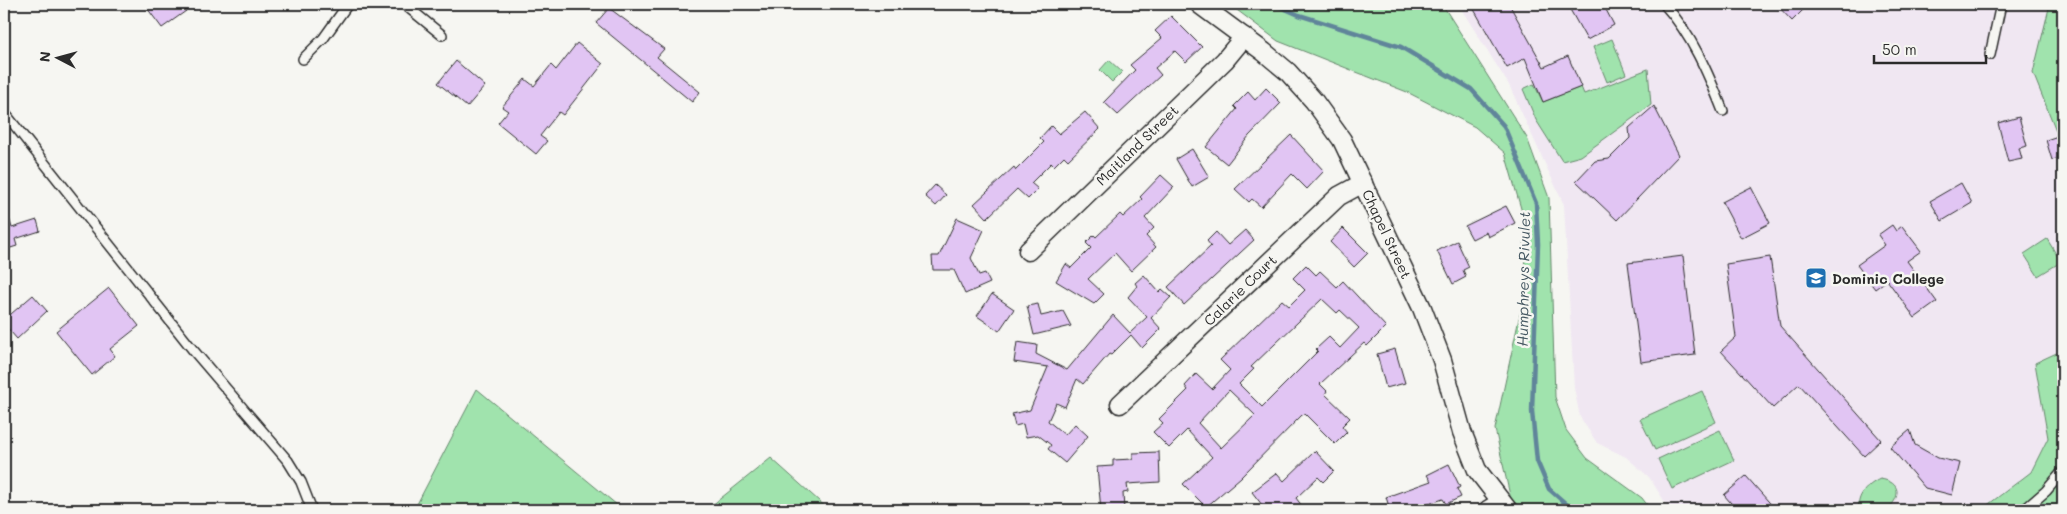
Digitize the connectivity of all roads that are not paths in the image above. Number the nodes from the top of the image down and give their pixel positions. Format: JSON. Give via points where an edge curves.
{"nodes":[{"id":1,"x":348,"y":4,"type":"edge"},
{"id":2,"x":404,"y":4,"type":"edge"},
{"id":3,"x":1200,"y":4,"type":"edge"},
{"id":4,"x":1664,"y":4,"type":"edge"},
{"id":5,"x":2001,"y":4,"type":"edge"},
{"id":6,"x":442,"y":35,"type":"dead end"},
{"id":7,"x":1244,"y":37,"type":"junction"},
{"id":8,"x":1990,"y":56,"type":"dead end"},
{"id":9,"x":303,"y":59,"type":"dead end"},
{"id":10,"x":1723,"y":111,"type":"dead end"},
{"id":11,"x":4,"y":112,"type":"edge"},
{"id":12,"x":1363,"y":183,"type":"junction"},
{"id":13,"x":1028,"y":251,"type":"dead end"},
{"id":14,"x":1120,"y":404,"type":"dead end"},
{"id":15,"x":2063,"y":470,"type":"edge"},
{"id":16,"x":1499,"y":508,"type":"edge"},
{"id":17,"x":312,"y":510,"type":"edge"},
{"id":18,"x":2024,"y":510,"type":"edge"}],
"edges":[{"from":1,"to":9,"type":"lane","via":[[323,39]]},
{"from":2,"to":6,"type":"lane"},
{"from":3,"to":7,"type":"street","name":"Chapel Street"},
{"from":4,"to":10,"type":"lane","via":[[1678,19],[1699,54]]},
{"from":5,"to":8,"type":"lane"},
{"from":7,"to":12,"type":"street","name":"Chapel Street","via":[[1288,72],[1314,101],[1342,140]]},
{"from":7,"to":13,"type":"street","name":"Maitland Street","via":[[1225,60]]},
{"from":11,"to":17,"type":"lane","via":[[193,350],[288,461]]},
{"from":12,"to":14,"type":"street","name":"Calarie Court","via":[[1339,196]]},
{"from":12,"to":16,"type":"street","name":"Chapel Street","via":[[1426,317],[1470,453]]},
{"from":15,"to":18,"type":"lane"}]}
